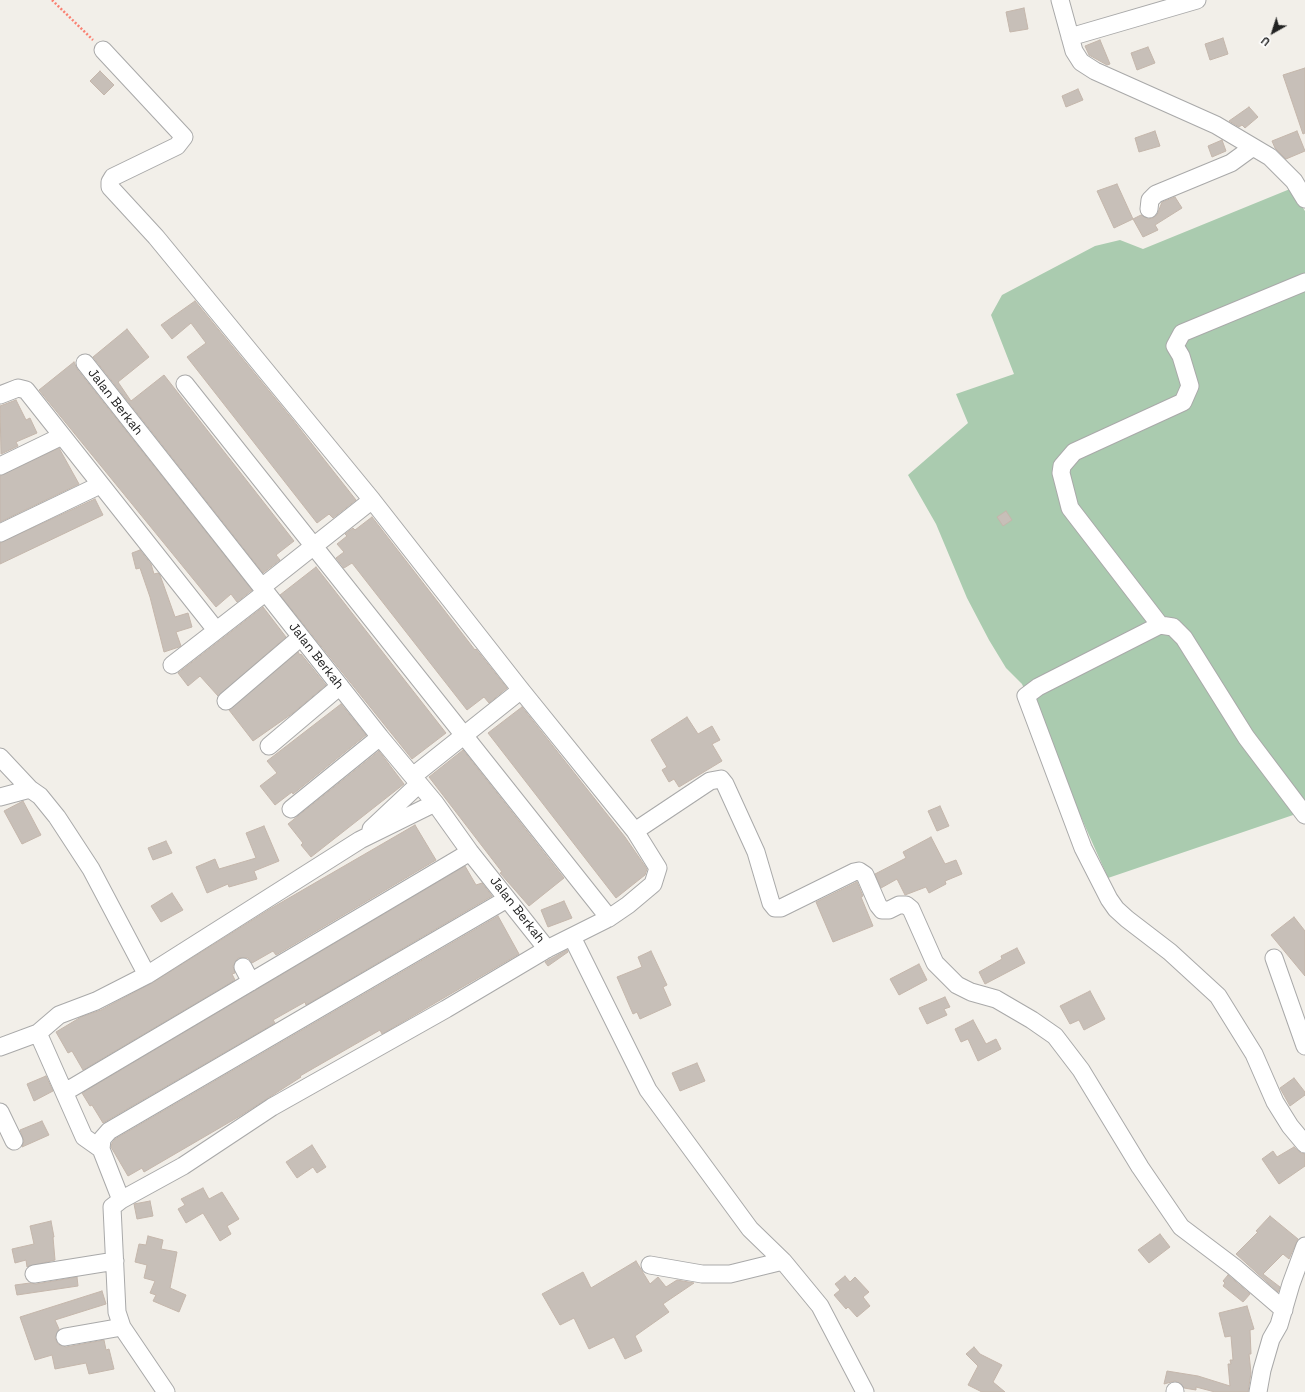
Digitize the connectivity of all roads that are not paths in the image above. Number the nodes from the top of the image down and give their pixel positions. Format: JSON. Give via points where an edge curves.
{"nodes":[{"id":1,"x":1060,"y":0,"type":"edge"},
{"id":2,"x":1197,"y":0,"type":"edge"},
{"id":3,"x":1070,"y":37,"type":"junction"},
{"id":4,"x":103,"y":50,"type":"road end"},
{"id":5,"x":1253,"y":147,"type":"junction"},
{"id":6,"x":1300,"y":176,"type":"edge"},
{"id":7,"x":1305,"y":199,"type":"edge"},
{"id":8,"x":1149,"y":209,"type":"dead end"},
{"id":9,"x":1305,"y":282,"type":"edge"},
{"id":10,"x":85,"y":363,"type":"dead end"},
{"id":11,"x":185,"y":384,"type":"dead end"},
{"id":12,"x":0,"y":395,"type":"edge"},
{"id":13,"x":62,"y":436,"type":"junction"},
{"id":14,"x":0,"y":466,"type":"edge"},
{"id":15,"x":100,"y":485,"type":"junction"},
{"id":16,"x":372,"y":500,"type":"junction"},
{"id":17,"x":0,"y":533,"type":"edge"},
{"id":18,"x":313,"y":546,"type":"junction"},
{"id":19,"x":264,"y":589,"type":"junction"},
{"id":20,"x":1160,"y":625,"type":"junction"},
{"id":21,"x":216,"y":630,"type":"junction"},
{"id":22,"x":301,"y":637,"type":"junction"},
{"id":23,"x":172,"y":665,"type":"dead end"},
{"id":24,"x":340,"y":686,"type":"junction"},
{"id":25,"x":521,"y":690,"type":"junction"},
{"id":26,"x":226,"y":701,"type":"dead end"},
{"id":27,"x":464,"y":734,"type":"junction"},
{"id":28,"x":380,"y":737,"type":"junction"},
{"id":29,"x":269,"y":746,"type":"dead end"},
{"id":30,"x":0,"y":757,"type":"edge"},
{"id":31,"x":416,"y":780,"type":"junction"},
{"id":32,"x":30,"y":789,"type":"junction"},
{"id":33,"x":0,"y":797,"type":"edge"},
{"id":34,"x":435,"y":803,"type":"junction"},
{"id":35,"x":291,"y":809,"type":"dead end"},
{"id":36,"x":1305,"y":815,"type":"edge"},
{"id":37,"x":635,"y":831,"type":"junction"},
{"id":38,"x":360,"y":840,"type":"junction"},
{"id":39,"x":470,"y":852,"type":"junction"},
{"id":40,"x":508,"y":899,"type":"junction"},
{"id":41,"x":609,"y":918,"type":"junction"},
{"id":42,"x":572,"y":937,"type":"junction"},
{"id":43,"x":547,"y":949,"type":"junction"},
{"id":44,"x":1274,"y":958,"type":"dead end"},
{"id":45,"x":243,"y":967,"type":"dead end"},
{"id":46,"x":147,"y":975,"type":"junction"},
{"id":47,"x":251,"y":982,"type":"junction"},
{"id":48,"x":38,"y":1033,"type":"junction"},
{"id":49,"x":1305,"y":1046,"type":"edge"},
{"id":50,"x":0,"y":1047,"type":"edge"},
{"id":51,"x":65,"y":1092,"type":"junction"},
{"id":52,"x":0,"y":1112,"type":"edge"},
{"id":53,"x":14,"y":1141,"type":"dead end"},
{"id":54,"x":1305,"y":1144,"type":"edge"},
{"id":55,"x":101,"y":1149,"type":"junction"},
{"id":56,"x":121,"y":1200,"type":"junction"},
{"id":57,"x":1305,"y":1246,"type":"edge"},
{"id":58,"x":115,"y":1261,"type":"junction"},
{"id":59,"x":783,"y":1261,"type":"junction"},
{"id":60,"x":650,"y":1265,"type":"dead end"},
{"id":61,"x":34,"y":1274,"type":"dead end"},
{"id":62,"x":1284,"y":1310,"type":"junction"},
{"id":63,"x":122,"y":1327,"type":"junction"},
{"id":64,"x":65,"y":1337,"type":"dead end"},
{"id":65,"x":166,"y":1392,"type":"edge"},
{"id":66,"x":865,"y":1392,"type":"edge"},
{"id":67,"x":1258,"y":1392,"type":"edge"}],
"edges":[{"from":1,"to":3,"type":"street"},
{"from":2,"to":3,"type":"street"},
{"from":3,"to":5,"type":"street","via":[[1081,62],[1095,71],[1216,125]]},
{"from":4,"to":16,"type":"street","via":[[184,137],[177,146],[113,177],[110,187],[156,237]]},
{"from":5,"to":6,"type":"street"},
{"from":5,"to":8,"type":"street","via":[[1231,163],[1156,194],[1150,200]]},
{"from":6,"to":7,"type":"street"},
{"from":9,"to":20,"type":"street","via":[[1182,333],[1174,346],[1181,356],[1190,386],[1183,402],[1074,452],[1062,466],[1061,473],[1070,508]]},
{"from":10,"to":19,"type":"street","name":"Jalan Berkah"},
{"from":11,"to":18,"type":"street"},
{"from":12,"to":13,"type":"street","via":[[18,388],[26,390]]},
{"from":13,"to":14,"type":"street"},
{"from":13,"to":15,"type":"street"},
{"from":15,"to":17,"type":"street"},
{"from":15,"to":21,"type":"street"},
{"from":16,"to":18,"type":"street"},
{"from":16,"to":25,"type":"street"},
{"from":18,"to":19,"type":"street"},
{"from":18,"to":27,"type":"street"},
{"from":19,"to":21,"type":"street"},
{"from":19,"to":22,"type":"street","name":"Jalan Berkah"},
{"from":20,"to":36,"type":"street","via":[[1173,627],[1184,638],[1246,737]]},
{"from":20,"to":54,"type":"street","via":[[1038,687],[1028,693],[1026,699],[1083,848],[1109,899],[1116,910],[1170,952],[1218,996],[1254,1054],[1275,1102]]},
{"from":21,"to":23,"type":"street"},
{"from":22,"to":24,"type":"street","name":"Jalan Berkah"},
{"from":22,"to":26,"type":"street"},
{"from":24,"to":28,"type":"street","name":"Jalan Berkah"},
{"from":24,"to":29,"type":"street"},
{"from":25,"to":27,"type":"street"},
{"from":25,"to":37,"type":"street"},
{"from":27,"to":31,"type":"street"},
{"from":27,"to":41,"type":"street"},
{"from":28,"to":31,"type":"street","name":"Jalan Berkah"},
{"from":28,"to":35,"type":"street"},
{"from":30,"to":32,"type":"street"},
{"from":31,"to":34,"type":"street","name":"Jalan Berkah"},
{"from":31,"to":38,"type":"street"},
{"from":32,"to":33,"type":"street"},
{"from":32,"to":46,"type":"street","via":[[47,802],[91,869]]},
{"from":34,"to":38,"type":"street"},
{"from":34,"to":39,"type":"street","name":"Jalan Berkah"},
{"from":37,"to":41,"type":"street","via":[[658,868],[658,874],[653,884]]},
{"from":37,"to":62,"type":"street","via":[[710,780],[721,779],[756,852],[771,903],[775,908],[781,908],[859,871],[865,875],[882,910],[906,905],[911,909],[935,963],[957,985],[996,999],[1055,1036],[1081,1070],[1140,1167],[1181,1227],[1234,1267]]},
{"from":38,"to":46,"type":"street"},
{"from":39,"to":40,"type":"street","name":"Jalan Berkah"},
{"from":39,"to":47,"type":"street"},
{"from":40,"to":43,"type":"street","name":"Jalan Berkah"},
{"from":40,"to":55,"type":"street","via":[[109,1131],[102,1138]]},
{"from":41,"to":42,"type":"street"},
{"from":42,"to":43,"type":"street"},
{"from":42,"to":59,"type":"street","via":[[648,1090],[750,1229]]},
{"from":43,"to":56,"type":"street","via":[[419,1025],[272,1107],[182,1166]]},
{"from":44,"to":49,"type":"street"},
{"from":45,"to":47,"type":"street"},
{"from":46,"to":48,"type":"street","via":[[96,1001],[59,1015]]},
{"from":47,"to":51,"type":"street"},
{"from":48,"to":50,"type":"street"},
{"from":48,"to":51,"type":"street","via":[[50,1065]]},
{"from":51,"to":55,"type":"street","via":[[84,1137]]},
{"from":52,"to":53,"type":"street"},
{"from":55,"to":56,"type":"street"},
{"from":56,"to":58,"type":"street","via":[[112,1207]]},
{"from":57,"to":62,"type":"street"},
{"from":58,"to":61,"type":"street"},
{"from":58,"to":63,"type":"street","via":[[117,1312]]},
{"from":59,"to":60,"type":"street","via":[[730,1274],[702,1274]]},
{"from":59,"to":66,"type":"street","via":[[820,1306]]},
{"from":62,"to":67,"type":"street","via":[[1271,1339]]},
{"from":63,"to":64,"type":"street"},
{"from":63,"to":65,"type":"street"}]}
